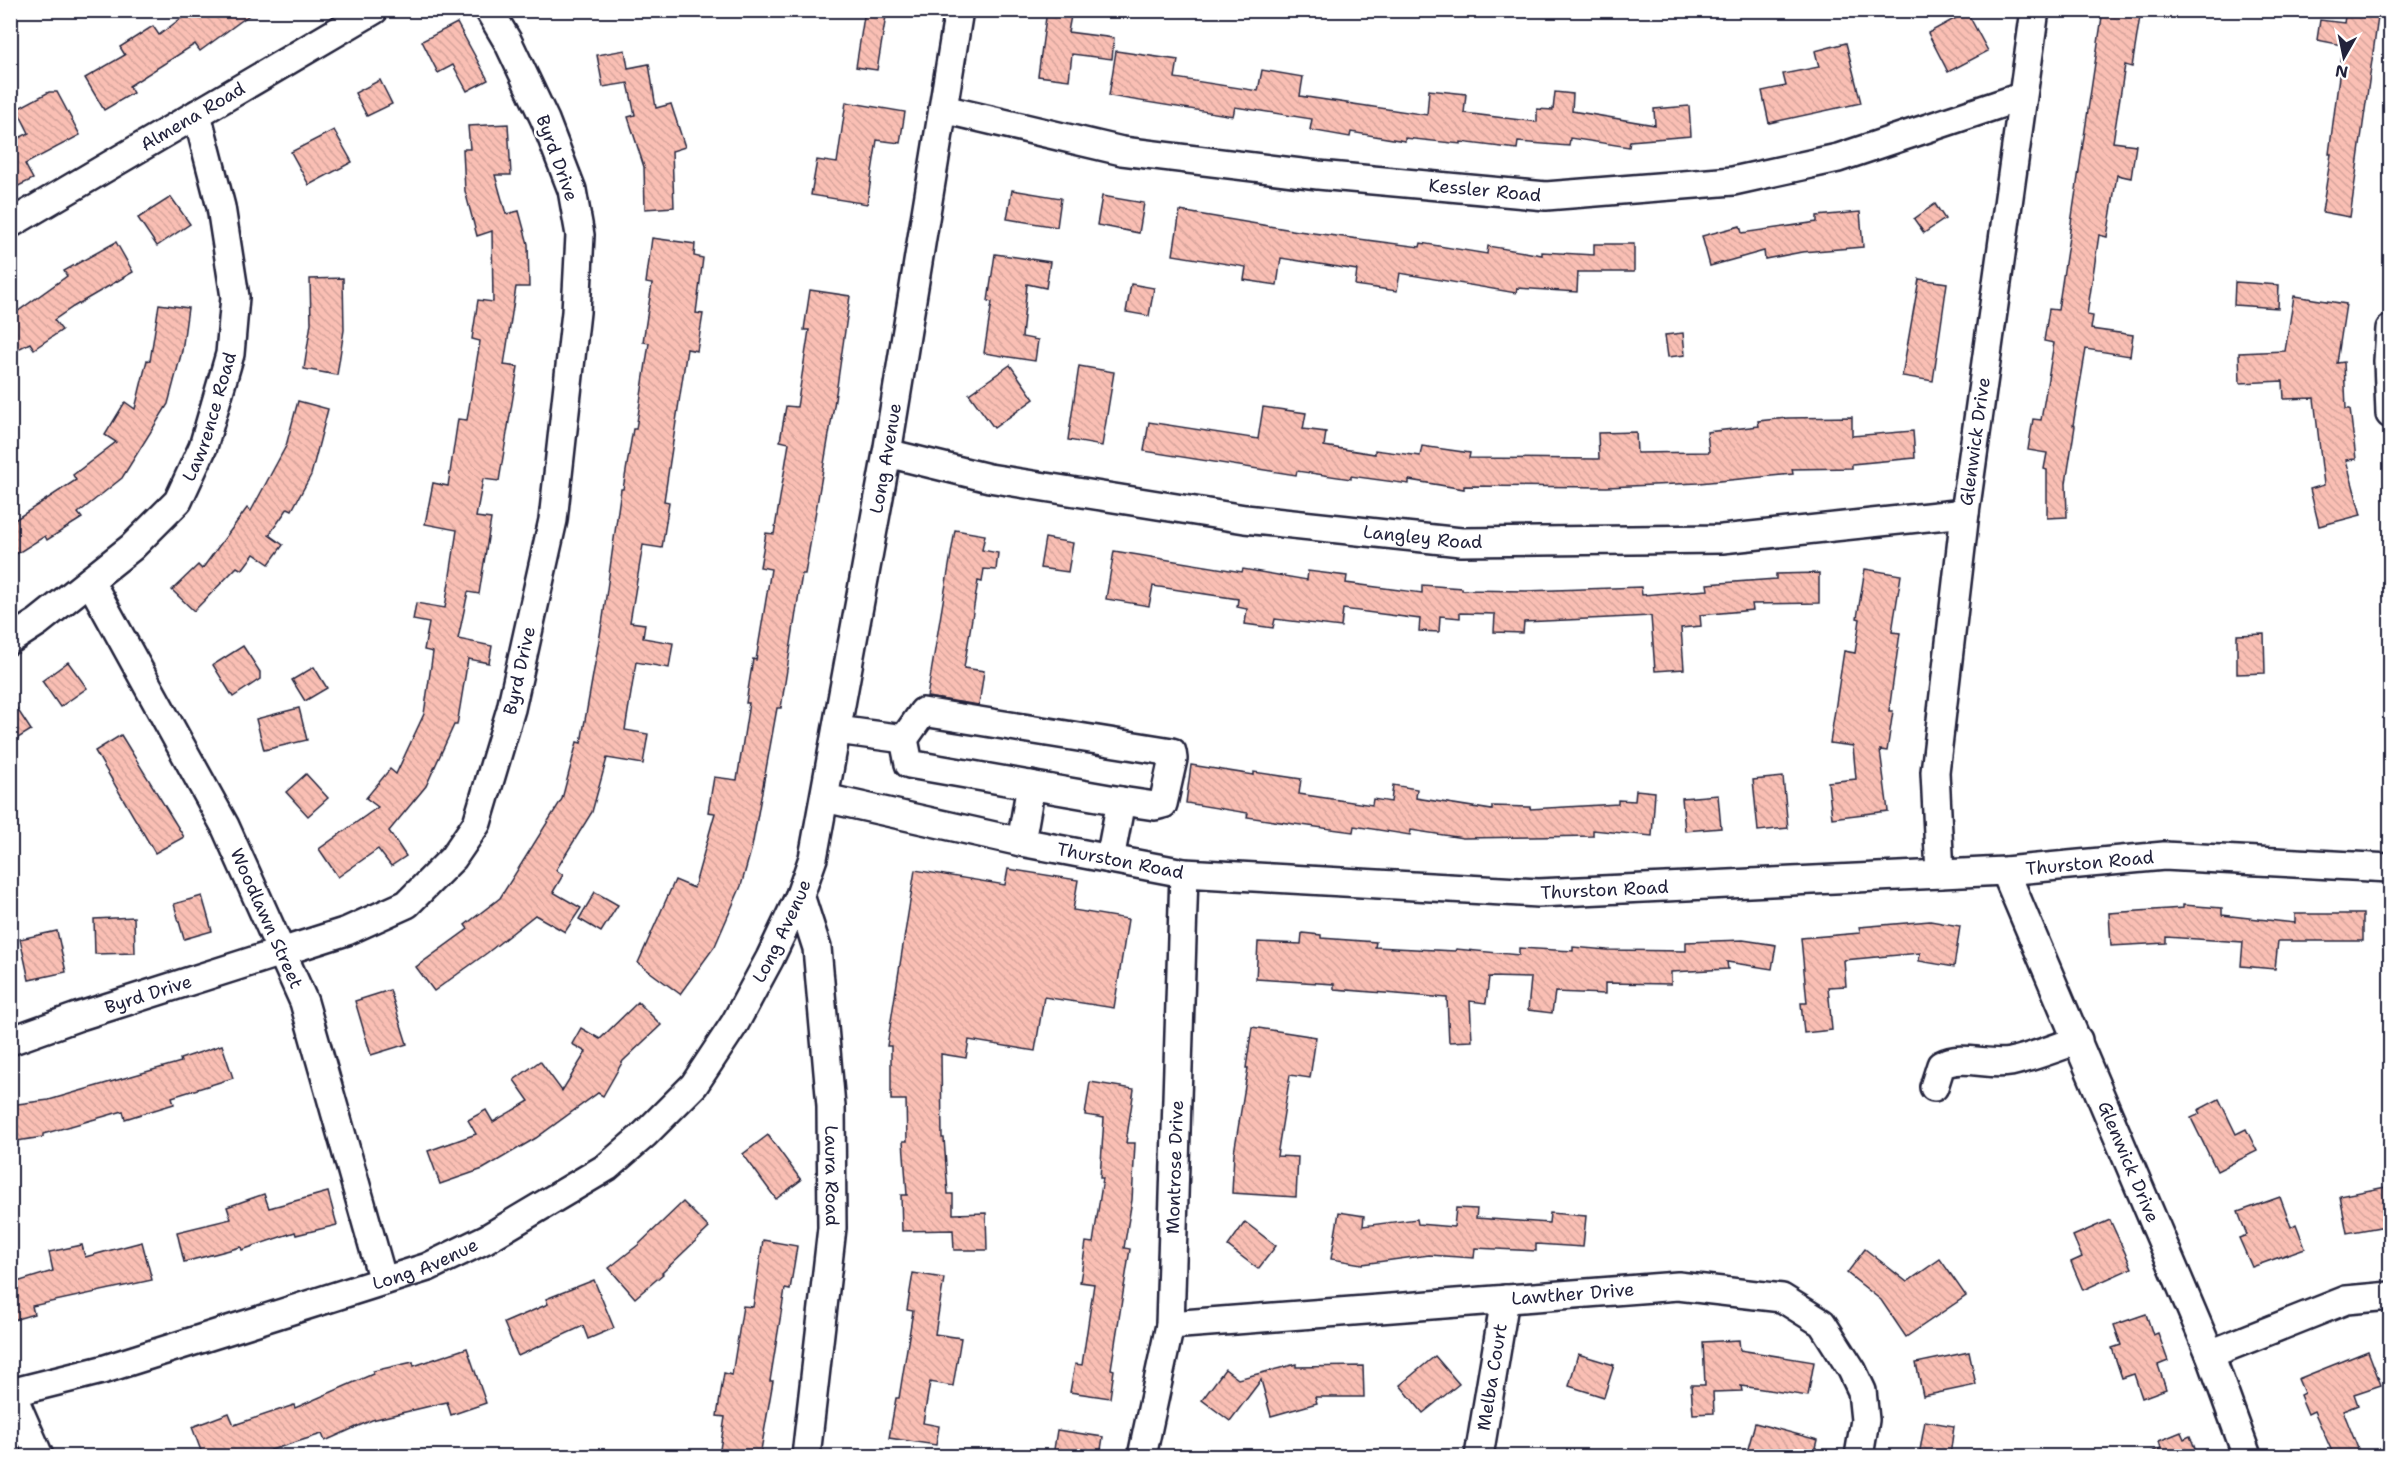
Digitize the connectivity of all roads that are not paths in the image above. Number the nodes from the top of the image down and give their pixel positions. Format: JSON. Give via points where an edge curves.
{"nodes":[{"id":1,"x":374,"y":10,"type":"edge"},
{"id":2,"x":489,"y":10,"type":"edge"},
{"id":3,"x":959,"y":10,"type":"edge"},
{"id":4,"x":2035,"y":10,"type":"edge"},
{"id":5,"x":2021,"y":97,"type":"junction"},
{"id":6,"x":943,"y":109,"type":"junction"},
{"id":7,"x":197,"y":114,"type":"junction"},
{"id":8,"x":10,"y":224,"type":"edge"},
{"id":9,"x":2391,"y":329,"type":"edge"},
{"id":10,"x":2391,"y":414,"type":"edge"},
{"id":11,"x":887,"y":453,"type":"junction"},
{"id":12,"x":1965,"y":513,"type":"junction"},
{"id":13,"x":90,"y":581,"type":"junction"},
{"id":14,"x":10,"y":640,"type":"edge"},
{"id":15,"x":837,"y":730,"type":"junction"},
{"id":16,"x":904,"y":739,"type":"junction"},
{"id":17,"x":1031,"y":785,"type":"junction"},
{"id":18,"x":825,"y":798,"type":"junction"},
{"id":19,"x":1121,"y":801,"type":"junction"},
{"id":20,"x":1021,"y":842,"type":"junction"},
{"id":21,"x":1110,"y":859,"type":"junction"},
{"id":22,"x":2391,"y":868,"type":"edge"},
{"id":23,"x":2005,"y":871,"type":"junction"},
{"id":24,"x":1184,"y":873,"type":"junction"},
{"id":25,"x":1940,"y":874,"type":"junction"},
{"id":26,"x":800,"y":895,"type":"junction"},
{"id":27,"x":282,"y":952,"type":"junction"},
{"id":28,"x":2078,"y":1040,"type":"junction"},
{"id":29,"x":10,"y":1041,"type":"edge"},
{"id":30,"x":1934,"y":1087,"type":"dead end"},
{"id":31,"x":384,"y":1281,"type":"junction"},
{"id":32,"x":2391,"y":1296,"type":"edge"},
{"id":33,"x":1505,"y":1299,"type":"junction"},
{"id":34,"x":1170,"y":1324,"type":"junction"},
{"id":35,"x":2210,"y":1354,"type":"junction"},
{"id":36,"x":11,"y":1393,"type":"edge"},
{"id":37,"x":39,"y":1456,"type":"edge"},
{"id":38,"x":806,"y":1456,"type":"edge"},
{"id":39,"x":1142,"y":1456,"type":"edge"},
{"id":40,"x":1479,"y":1456,"type":"edge"},
{"id":41,"x":1859,"y":1456,"type":"edge"},
{"id":42,"x":2247,"y":1456,"type":"edge"}],
"edges":[{"from":1,"to":7,"type":"street","name":"Almena Road"},
{"from":2,"to":27,"type":"street","name":"Byrd Drive","via":[[549,130],[573,190],[580,235],[575,323],[553,520],[512,709],[477,823],[453,858],[407,904],[347,931]]},
{"from":3,"to":6,"type":"street","name":"Long Avenue"},
{"from":4,"to":5,"type":"street","name":"Glenwick Drive"},
{"from":5,"to":6,"type":"street","name":"Kessler Road","via":[[1838,158],[1733,181],[1546,196],[1318,175],[1122,151]]},
{"from":5,"to":12,"type":"street","name":"Glenwick Drive"},
{"from":6,"to":11,"type":"street","name":"Long Avenue"},
{"from":7,"to":8,"type":"street","name":"Almena Road"},
{"from":7,"to":13,"type":"street","name":"Lawrence Road","via":[[221,207],[236,297],[230,354],[203,447],[178,501],[132,547]]},
{"from":9,"to":10,"type":"street"},
{"from":11,"to":12,"type":"street","name":"Langley Road","via":[[989,478],[1245,519],[1461,542],[1722,539]]},
{"from":11,"to":15,"type":"street","name":"Long Avenue"},
{"from":12,"to":25,"type":"street","name":"Glenwick Drive","via":[[1935,772]]},
{"from":13,"to":14,"type":"street","name":"Lawrence Road"},
{"from":13,"to":27,"type":"street","name":"Woodlawn Street","via":[[225,826]]},
{"from":15,"to":16,"type":"street"},
{"from":15,"to":18,"type":"street","name":"Long Avenue"},
{"from":16,"to":17,"type":"street","via":[[909,764]]},
{"from":16,"to":19,"type":"street","via":[[923,712],[1172,752],[1164,804]]},
{"from":17,"to":19,"type":"street"},
{"from":17,"to":20,"type":"street"},
{"from":18,"to":20,"type":"street","name":"Thurston Road"},
{"from":18,"to":26,"type":"street","name":"Long Avenue","via":[[813,858]]},
{"from":19,"to":21,"type":"street"},
{"from":20,"to":21,"type":"street","name":"Thurston Road"},
{"from":21,"to":24,"type":"street","name":"Thurston Road"},
{"from":22,"to":23,"type":"street","name":"Thurston Road","via":[[2164,856]]},
{"from":23,"to":25,"type":"street","name":"Thurston Road"},
{"from":23,"to":28,"type":"street","name":"Glenwick Drive"},
{"from":24,"to":25,"type":"street","name":"Thurston Road","via":[[1538,893]]},
{"from":24,"to":34,"type":"street","name":"Montrose Drive"},
{"from":26,"to":31,"type":"street","name":"Long Avenue","via":[[729,1032],[694,1085],[645,1134],[607,1167],[486,1239],[428,1267]]},
{"from":26,"to":38,"type":"street","name":"Laura Road","via":[[817,948],[831,1128],[832,1228]]},
{"from":27,"to":29,"type":"street","name":"Byrd Drive"},
{"from":27,"to":31,"type":"street","name":"Woodlawn Street","via":[[304,1002]]},
{"from":28,"to":30,"type":"street","via":[[2008,1062],[1948,1062],[1941,1065]]},
{"from":28,"to":35,"type":"street","name":"Glenwick Drive"},
{"from":31,"to":36,"type":"street","name":"Long Avenue","via":[[102,1370]]},
{"from":32,"to":35,"type":"street","via":[[2346,1300]]},
{"from":33,"to":34,"type":"street","name":"Lawther Drive"},
{"from":33,"to":40,"type":"street","name":"Melba Court"},
{"from":33,"to":41,"type":"street","name":"Lawther Drive","via":[[1678,1286],[1782,1298],[1822,1323],[1862,1391],[1864,1420]]},
{"from":34,"to":39,"type":"street","name":"Montrose Drive"},
{"from":35,"to":42,"type":"street","name":"Glenwick Drive"},
{"from":36,"to":37,"type":"street"}]}
